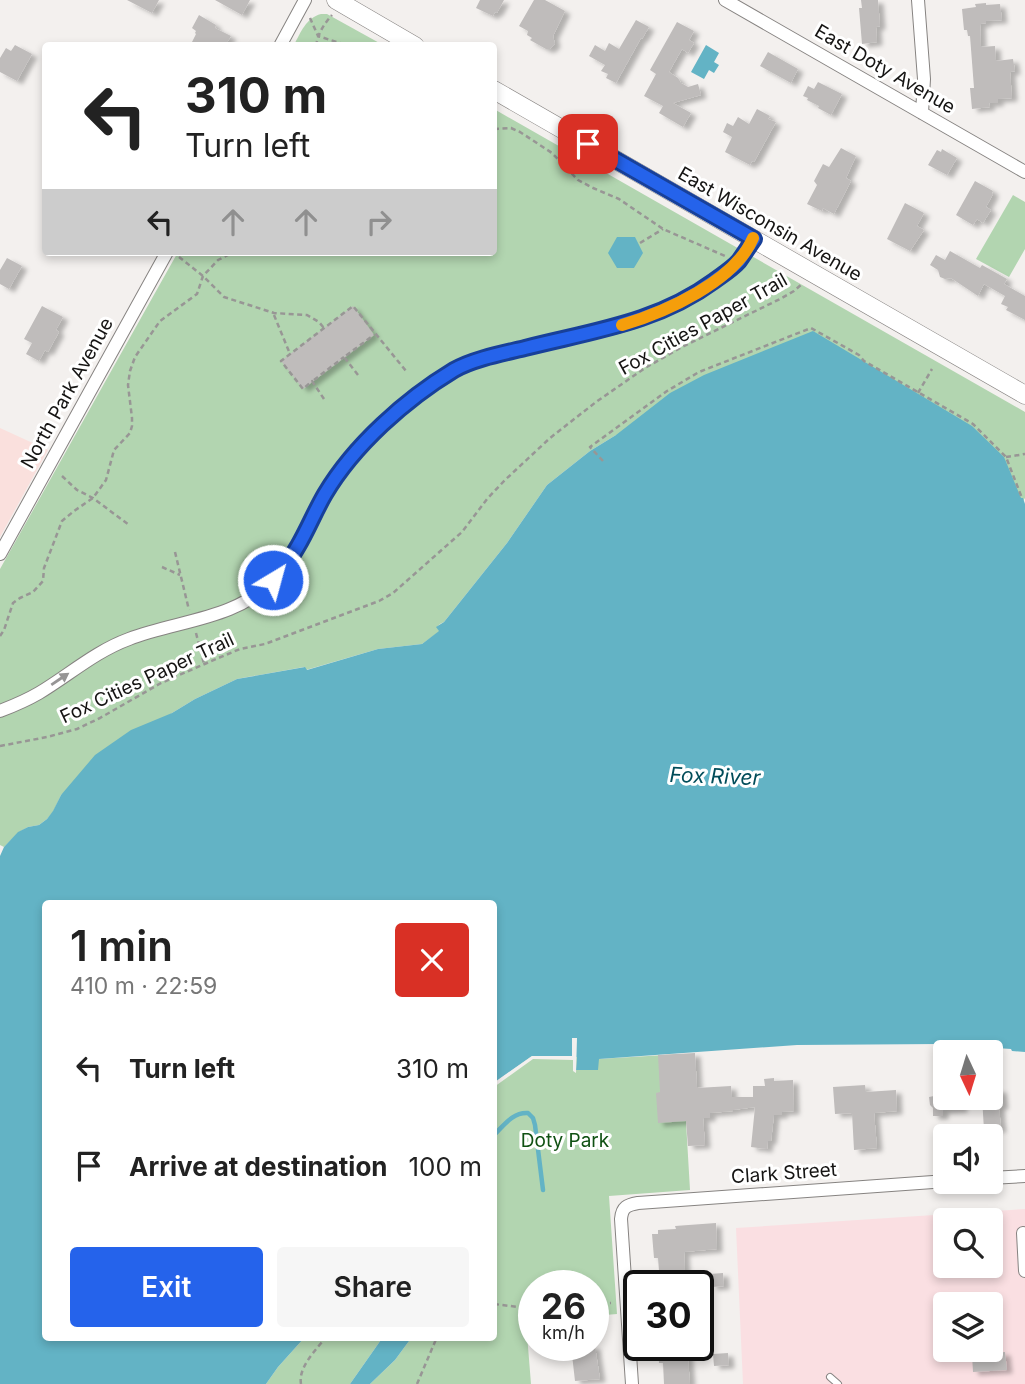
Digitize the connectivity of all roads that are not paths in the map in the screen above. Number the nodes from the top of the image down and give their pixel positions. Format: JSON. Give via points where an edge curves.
{"nodes":[{"id":1,"x":305,"y":0,"type":"edge"},
{"id":2,"x":918,"y":0,"type":"edge"},
{"id":3,"x":729,"y":1,"type":"edge"},
{"id":4,"x":334,"y":8,"type":"edge"},
{"id":5,"x":283,"y":42,"type":"edge"},
{"id":6,"x":406,"y":42,"type":"edge"},
{"id":7,"x":497,"y":92,"type":"edge"},
{"id":8,"x":922,"y":113,"type":"junction"},
{"id":9,"x":1025,"y":172,"type":"edge"},
{"id":10,"x":754,"y":239,"type":"junction"},
{"id":11,"x":165,"y":256,"type":"edge"},
{"id":12,"x":1025,"y":395,"type":"edge"},
{"id":13,"x":0,"y":554,"type":"edge"},
{"id":14,"x":0,"y":710,"type":"edge"},
{"id":15,"x":1025,"y":1176,"type":"edge"},
{"id":16,"x":1003,"y":1177,"type":"edge"},
{"id":17,"x":933,"y":1182,"type":"edge"},
{"id":18,"x":1023,"y":1233,"type":"dead end"},
{"id":19,"x":1025,"y":1271,"type":"edge"},
{"id":20,"x":830,"y":1377,"type":"dead end"},
{"id":21,"x":632,"y":1384,"type":"edge"},
{"id":22,"x":838,"y":1384,"type":"edge"}],
"edges":[{"from":1,"to":5,"type":"street"},
{"from":2,"to":8,"type":"street"},
{"from":3,"to":8,"type":"street","name":"East Doty Avenue"},
{"from":4,"to":6,"type":"main road"},
{"from":7,"to":10,"type":"main road","name":"East Wisconsin Avenue"},
{"from":8,"to":9,"type":"street","name":"East Doty Avenue"},
{"from":10,"to":12,"type":"main road","name":"East Wisconsin Avenue"},
{"from":14,"to":10,"type":"street","one_way":true,"via":[[37,694],[129,639],[219,613],[258,593],[288,562],[346,465],[413,398],[458,368],[662,311],[725,273]]},
{"from":11,"to":13,"type":"street","name":"North Park Avenue"},
{"from":15,"to":16,"type":"street"},
{"from":17,"to":21,"type":"street","name":"Clark Street","via":[[624,1207],[621,1219]]},
{"from":18,"to":19,"type":"street"},
{"from":20,"to":22,"type":"lane"}]}
